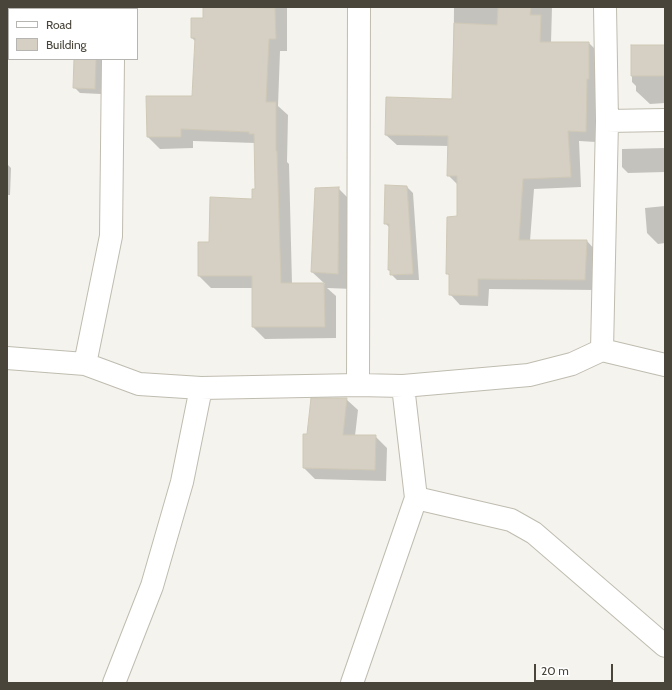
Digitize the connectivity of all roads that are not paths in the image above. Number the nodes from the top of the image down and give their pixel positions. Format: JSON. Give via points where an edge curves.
{"nodes":[{"id":1,"x":359,"y":7,"type":"edge"},
{"id":2,"x":605,"y":7,"type":"edge"},
{"id":3,"x":113,"y":60,"type":"edge"},
{"id":4,"x":665,"y":120,"type":"edge"},
{"id":5,"x":607,"y":121,"type":"junction"},
{"id":6,"x":602,"y":350,"type":"junction"},
{"id":7,"x":7,"y":358,"type":"edge"},
{"id":8,"x":85,"y":364,"type":"junction"},
{"id":9,"x":665,"y":365,"type":"edge"},
{"id":10,"x":358,"y":385,"type":"junction"},
{"id":11,"x":404,"y":386,"type":"junction"},
{"id":12,"x":201,"y":388,"type":"junction"},
{"id":13,"x":416,"y":498,"type":"junction"},
{"id":14,"x":665,"y":646,"type":"edge"},
{"id":15,"x":114,"y":683,"type":"edge"},
{"id":16,"x":352,"y":683,"type":"edge"}],
"edges":[{"from":1,"to":10,"type":"street"},
{"from":2,"to":5,"type":"street"},
{"from":3,"to":8,"type":"street","via":[[111,236]]},
{"from":4,"to":5,"type":"street"},
{"from":5,"to":6,"type":"street"},
{"from":6,"to":9,"type":"street"},
{"from":6,"to":11,"type":"street","via":[[572,364],[528,375]]},
{"from":7,"to":8,"type":"street"},
{"from":8,"to":12,"type":"street","via":[[139,384]]},
{"from":10,"to":11,"type":"street"},
{"from":10,"to":12,"type":"street"},
{"from":11,"to":13,"type":"street"},
{"from":12,"to":15,"type":"street","via":[[182,482],[152,586]]},
{"from":13,"to":14,"type":"street","via":[[511,520],[534,533]]},
{"from":13,"to":16,"type":"street"}]}
